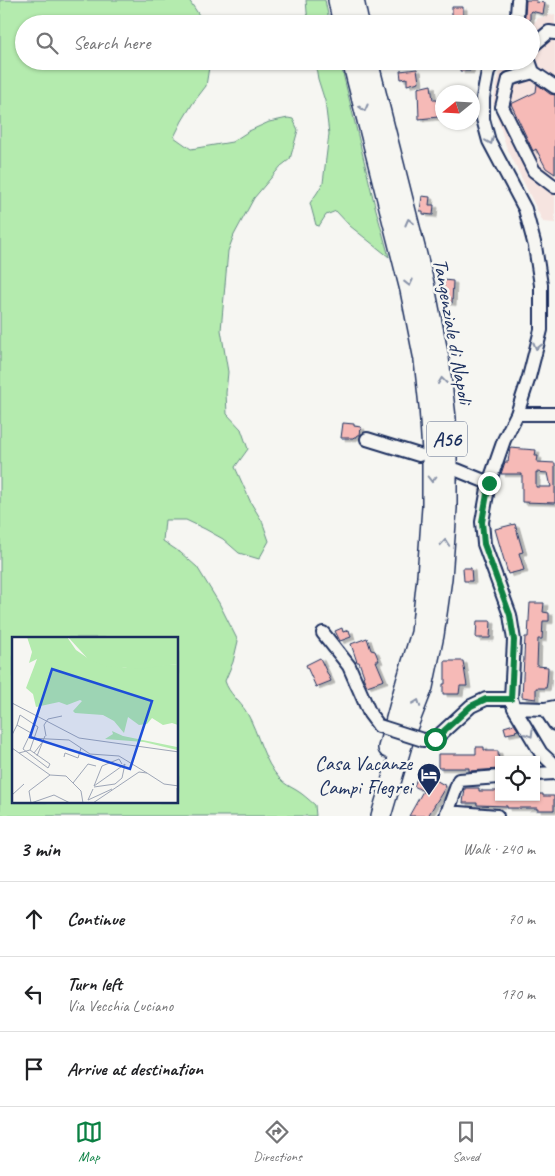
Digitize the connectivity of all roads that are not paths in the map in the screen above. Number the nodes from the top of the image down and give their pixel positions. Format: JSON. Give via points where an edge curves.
{"nodes":[{"id":1,"x":338,"y":0,"type":"edge"},
{"id":2,"x":354,"y":0,"type":"edge"},
{"id":3,"x":518,"y":0,"type":"edge"},
{"id":4,"x":341,"y":15,"type":"edge"},
{"id":5,"x":357,"y":15,"type":"edge"},
{"id":6,"x":516,"y":15,"type":"edge"},
{"id":7,"x":555,"y":33,"type":"edge"},
{"id":8,"x":540,"y":40,"type":"edge"},
{"id":9,"x":354,"y":70,"type":"edge"},
{"id":10,"x":370,"y":70,"type":"edge"},
{"id":11,"x":489,"y":70,"type":"edge"},
{"id":12,"x":526,"y":70,"type":"edge"},
{"id":13,"x":535,"y":70,"type":"edge"},
{"id":14,"x":555,"y":87,"type":"edge"},
{"id":15,"x":555,"y":187,"type":"edge"},
{"id":16,"x":517,"y":414,"type":"junction"},
{"id":17,"x":555,"y":414,"type":"edge"},
{"id":18,"x":367,"y":439,"type":"dead end"},
{"id":19,"x":419,"y":456,"type":"dead end"},
{"id":20,"x":457,"y":470,"type":"dead end"},
{"id":21,"x":489,"y":483,"type":"junction"},
{"id":22,"x":322,"y":633,"type":"dead end"},
{"id":23,"x":513,"y":704,"type":"junction"},
{"id":24,"x":550,"y":708,"type":"edge"},
{"id":25,"x":555,"y":724,"type":"edge"},
{"id":26,"x":555,"y":766,"type":"edge"},
{"id":27,"x":555,"y":773,"type":"edge"},
{"id":28,"x":540,"y":774,"type":"edge"},
{"id":29,"x":495,"y":777,"type":"edge"},
{"id":30,"x":446,"y":814,"type":"edge"},
{"id":31,"x":368,"y":816,"type":"edge"},
{"id":32,"x":381,"y":816,"type":"edge"},
{"id":33,"x":497,"y":816,"type":"edge"}],
"edges":[{"from":1,"to":4,"type":"highway"},
{"from":2,"to":5,"type":"highway"},
{"from":3,"to":6,"type":"street"},
{"from":7,"to":8,"type":"street","via":[[549,32]]},
{"from":9,"to":31,"type":"highway","name":"Tangenziale di Napoli","number":"A56","one_way":true,"via":[[410,290],[424,360],[432,452],[432,507],[421,633]]},
{"from":32,"to":10,"type":"highway","name":"Tangenziale di Napoli","number":"A56","one_way":true,"via":[[423,687],[434,635],[447,508],[447,443],[439,358],[426,287]]},
{"from":11,"to":16,"type":"street","one_way":true,"via":[[483,118],[489,141],[524,209],[535,246],[541,284],[541,330]]},
{"from":12,"to":15,"type":"street","via":[[509,79],[502,107],[534,171]]},
{"from":13,"to":14,"type":"street"},
{"from":16,"to":17,"type":"street"},
{"from":16,"to":21,"type":"street"},
{"from":18,"to":19,"type":"street"},
{"from":20,"to":21,"type":"street"},
{"from":21,"to":23,"type":"street","via":[[482,522],[484,544],[510,615],[514,640]]},
{"from":22,"to":23,"type":"street","bridge":true,"via":[[349,666],[370,714],[379,726],[423,740],[435,739],[471,706],[486,699]]},
{"from":23,"to":24,"type":"street"},
{"from":23,"to":26,"type":"street","one_way":true,"via":[[541,753]]},
{"from":24,"to":25,"type":"street"},
{"from":27,"to":28,"type":"street"},
{"from":29,"to":30,"type":"street","via":[[459,780]]},
{"from":30,"to":33,"type":"street"}]}
